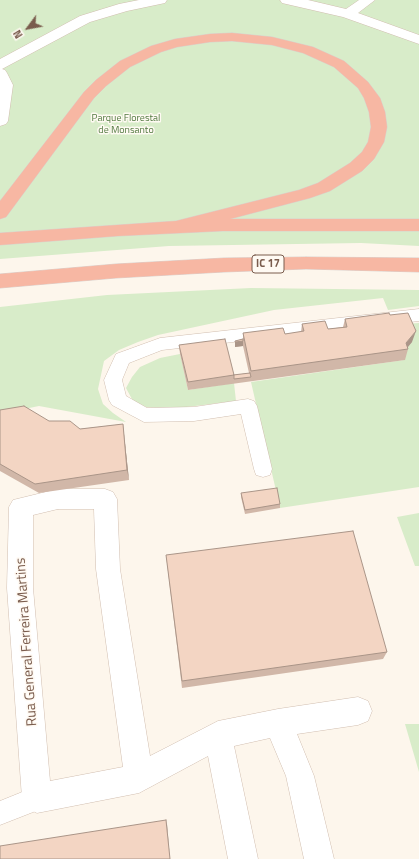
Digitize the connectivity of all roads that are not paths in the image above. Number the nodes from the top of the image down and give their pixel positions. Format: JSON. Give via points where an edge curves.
{"nodes":[{"id":1,"x":160,"y":0,"type":"edge"},
{"id":2,"x":288,"y":0,"type":"edge"},
{"id":3,"x":368,"y":0,"type":"edge"},
{"id":4,"x":348,"y":14,"type":"junction"},
{"id":5,"x":419,"y":40,"type":"edge"},
{"id":6,"x":0,"y":65,"type":"edge"},
{"id":7,"x":0,"y":73,"type":"edge"},
{"id":8,"x":0,"y":121,"type":"edge"},
{"id":9,"x":0,"y":213,"type":"edge"},
{"id":10,"x":419,"y":225,"type":"edge"},
{"id":11,"x":177,"y":227,"type":"junction"},
{"id":12,"x":0,"y":239,"type":"edge"},
{"id":13,"x":419,"y":265,"type":"edge"},
{"id":14,"x":0,"y":281,"type":"edge"},
{"id":15,"x":419,"y":315,"type":"edge"},
{"id":16,"x":263,"y":469,"type":"dead end"},
{"id":17,"x":358,"y":711,"type":"dead end"},
{"id":18,"x":278,"y":723,"type":"junction"},
{"id":19,"x":218,"y":735,"type":"junction"},
{"id":20,"x":139,"y":778,"type":"junction"},
{"id":21,"x":37,"y":798,"type":"junction"},
{"id":22,"x":0,"y":813,"type":"edge"},
{"id":23,"x":243,"y":859,"type":"edge"},
{"id":24,"x":319,"y":859,"type":"edge"}],
"edges":[{"from":1,"to":6,"type":"street","via":[[124,7],[85,19]]},
{"from":2,"to":4,"type":"street"},
{"from":3,"to":4,"type":"street"},
{"from":4,"to":5,"type":"street"},
{"from":7,"to":8,"type":"street","via":[[5,85]]},
{"from":9,"to":11,"type":"highway","via":[[101,83],[125,64],[156,48],[210,38],[232,37],[272,41],[323,56],[339,64],[363,85],[372,98],[379,127],[376,142],[356,167],[324,187],[304,194]]},
{"from":10,"to":11,"type":"highway","via":[[279,224]]},
{"from":11,"to":12,"type":"highway"},
{"from":13,"to":14,"type":"highway","number":"IC 17","via":[[265,264],[116,271]]},
{"from":15,"to":16,"type":"lane","via":[[160,344],[122,359],[113,380],[118,400],[144,415],[194,414],[248,406]]},
{"from":17,"to":18,"type":"street"},
{"from":18,"to":19,"type":"street"},
{"from":18,"to":24,"type":"street","via":[[300,776]]},
{"from":19,"to":20,"type":"street"},
{"from":19,"to":23,"type":"street"},
{"from":20,"to":21,"type":"street"},
{"from":20,"to":21,"type":"street","name":"Rua General Ferreira Martins","via":[[108,569],[104,499],[58,499],[21,507],[20,588]]},
{"from":21,"to":22,"type":"lane"}]}
